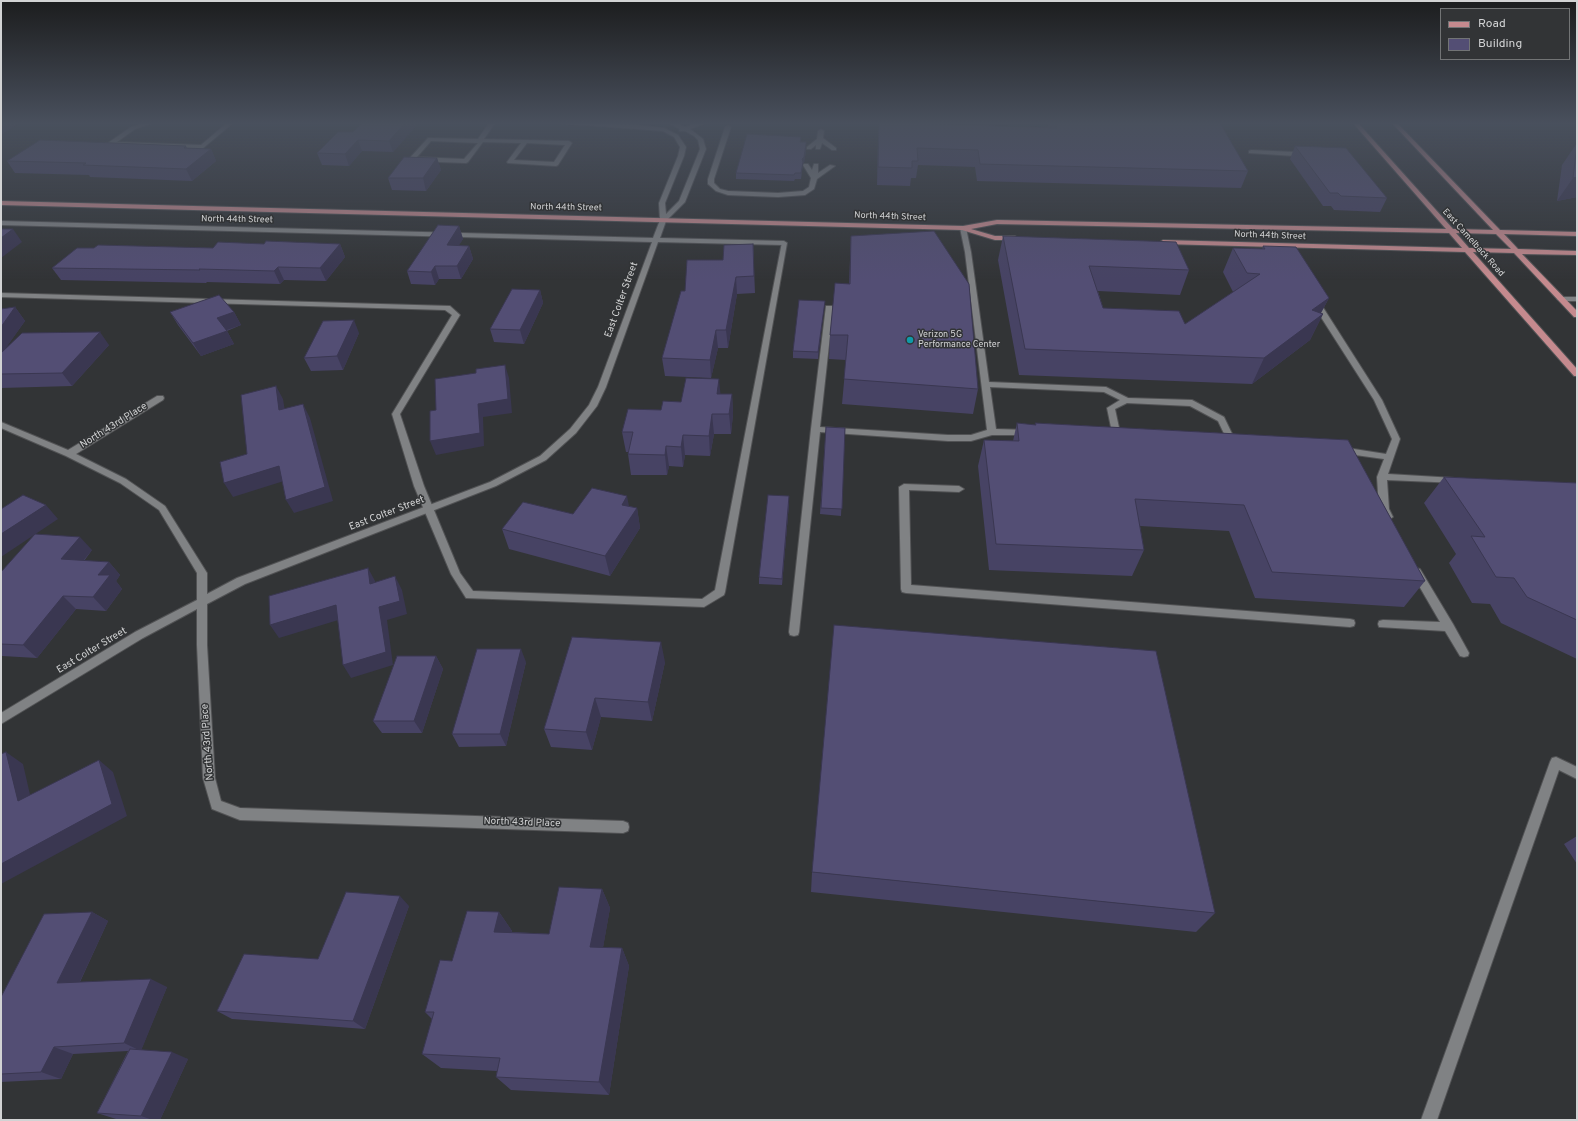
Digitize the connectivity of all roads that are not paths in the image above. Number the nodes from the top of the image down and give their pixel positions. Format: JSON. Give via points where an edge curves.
{"nodes":[{"id":1,"x":673,"y":175,"type":"edge"},
{"id":2,"x":693,"y":175,"type":"edge"},
{"id":3,"x":712,"y":175,"type":"edge"},
{"id":4,"x":812,"y":175,"type":"edge"},
{"id":5,"x":816,"y":175,"type":"edge"},
{"id":6,"x":818,"y":175,"type":"edge"},
{"id":7,"x":1400,"y":175,"type":"edge"},
{"id":8,"x":1444,"y":175,"type":"edge"},
{"id":9,"x":814,"y":178,"type":"junction"},
{"id":10,"x":1,"y":203,"type":"edge"},
{"id":11,"x":663,"y":220,"type":"junction"},
{"id":12,"x":1,"y":223,"type":"edge"},
{"id":13,"x":963,"y":228,"type":"junction"},
{"id":14,"x":1449,"y":231,"type":"junction"},
{"id":15,"x":1498,"y":232,"type":"junction"},
{"id":16,"x":1577,"y":234,"type":"edge"},
{"id":17,"x":1024,"y":238,"type":"edge"},
{"id":18,"x":655,"y":240,"type":"junction"},
{"id":19,"x":1158,"y":242,"type":"edge"},
{"id":20,"x":1280,"y":246,"type":"junction"},
{"id":21,"x":1466,"y":251,"type":"junction"},
{"id":22,"x":1516,"y":252,"type":"junction"},
{"id":23,"x":1577,"y":253,"type":"edge"},
{"id":24,"x":1286,"y":255,"type":"edge"},
{"id":25,"x":1310,"y":293,"type":"edge"},
{"id":26,"x":1,"y":295,"type":"edge"},
{"id":27,"x":1561,"y":299,"type":"junction"},
{"id":28,"x":1577,"y":299,"type":"edge"},
{"id":29,"x":829,"y":308,"type":"dead end"},
{"id":30,"x":1577,"y":315,"type":"edge"},
{"id":31,"x":1577,"y":374,"type":"edge"},
{"id":32,"x":985,"y":384,"type":"junction"},
{"id":33,"x":160,"y":398,"type":"dead end"},
{"id":34,"x":1126,"y":400,"type":"junction"},
{"id":35,"x":1,"y":425,"type":"edge"},
{"id":36,"x":815,"y":429,"type":"junction"},
{"id":37,"x":992,"y":432,"type":"junction"},
{"id":38,"x":1036,"y":434,"type":"edge"},
{"id":39,"x":1117,"y":437,"type":"edge"},
{"id":40,"x":1232,"y":442,"type":"edge"},
{"id":41,"x":1332,"y":448,"type":"edge"},
{"id":42,"x":69,"y":454,"type":"junction"},
{"id":43,"x":1389,"y":457,"type":"junction"},
{"id":44,"x":1382,"y":477,"type":"junction"},
{"id":45,"x":1465,"y":482,"type":"edge"},
{"id":46,"x":959,"y":489,"type":"dead end"},
{"id":47,"x":430,"y":509,"type":"junction"},
{"id":48,"x":1394,"y":529,"type":"edge"},
{"id":49,"x":1410,"y":561,"type":"edge"},
{"id":50,"x":202,"y":602,"type":"junction"},
{"id":51,"x":1350,"y":623,"type":"dead end"},
{"id":52,"x":1383,"y":624,"type":"dead end"},
{"id":53,"x":1449,"y":627,"type":"junction"},
{"id":54,"x":794,"y":632,"type":"dead end"},
{"id":55,"x":1464,"y":653,"type":"dead end"},
{"id":56,"x":1,"y":719,"type":"edge"},
{"id":57,"x":1577,"y":773,"type":"edge"},
{"id":58,"x":623,"y":827,"type":"dead end"},
{"id":59,"x":1429,"y":1120,"type":"edge"}],
"edges":[{"from":1,"to":11,"type":"street","name":"East Colter Street","via":[[662,203]]},
{"from":2,"to":11,"type":"street","name":"East Colter Street","via":[[682,202]]},
{"from":3,"to":9,"type":"street","via":[[710,184],[728,193],[793,195],[805,193],[812,188]]},
{"from":4,"to":9,"type":"street"},
{"from":5,"to":9,"type":"street"},
{"from":6,"to":9,"type":"street"},
{"from":7,"to":14,"type":"main road","name":"East Camelback Road"},
{"from":8,"to":15,"type":"main road"},
{"from":10,"to":11,"type":"main road","name":"North 44th Street"},
{"from":11,"to":13,"type":"main road","name":"North 44th Street"},
{"from":11,"to":18,"type":"street","name":"East Colter Street"},
{"from":12,"to":18,"type":"street","name":"North 44th Street"},
{"from":13,"to":14,"type":"main road","name":"North 44th Street","via":[[997,222]]},
{"from":13,"to":17,"type":"main road","name":"North 44th Street","via":[[995,238]]},
{"from":13,"to":32,"type":"street"},
{"from":14,"to":15,"type":"main road","name":"North 44th Street"},
{"from":14,"to":21,"type":"main road","name":"East Camelback Road"},
{"from":15,"to":16,"type":"main road","name":"North 44th Street"},
{"from":15,"to":22,"type":"main road"},
{"from":18,"to":47,"type":"street","name":"East Colter Street","via":[[602,387],[593,406],[573,431],[543,458],[493,484]]},
{"from":18,"to":47,"type":"street","name":"North 44th Street","via":[[784,243],[720,592],[704,604],[470,595],[456,574]]},
{"from":19,"to":20,"type":"main road","name":"North 44th Street"},
{"from":20,"to":21,"type":"main road","name":"North 44th Street"},
{"from":20,"to":24,"type":"street"},
{"from":21,"to":22,"type":"main road","name":"North 44th Street"},
{"from":21,"to":31,"type":"main road","name":"East Camelback Road"},
{"from":22,"to":23,"type":"main road","name":"North 44th Street"},
{"from":22,"to":27,"type":"main road"},
{"from":25,"to":43,"type":"street","via":[[1378,400],[1396,439]]},
{"from":26,"to":47,"type":"street","via":[[447,308],[456,314],[396,414],[419,486]]},
{"from":27,"to":28,"type":"street"},
{"from":27,"to":30,"type":"main road"},
{"from":29,"to":36,"type":"street"},
{"from":32,"to":34,"type":"street","via":[[1106,390]]},
{"from":32,"to":37,"type":"street"},
{"from":33,"to":42,"type":"street","name":"North 43rd Place"},
{"from":34,"to":39,"type":"street","via":[[1111,408]]},
{"from":34,"to":40,"type":"street","via":[[1192,403],[1221,419]]},
{"from":35,"to":42,"type":"street","name":"North 43rd Place"},
{"from":36,"to":37,"type":"street","via":[[948,438],[971,438]]},
{"from":36,"to":54,"type":"street"},
{"from":37,"to":38,"type":"street"},
{"from":41,"to":43,"type":"street"},
{"from":42,"to":50,"type":"street","name":"North 43rd Place","via":[[123,481],[162,508],[202,573]]},
{"from":43,"to":44,"type":"street"},
{"from":44,"to":45,"type":"street"},
{"from":44,"to":48,"type":"street","via":[[1384,509]]},
{"from":46,"to":51,"type":"street","via":[[904,487],[906,589]]},
{"from":47,"to":50,"type":"street","name":"East Colter Street","via":[[241,581]]},
{"from":49,"to":53,"type":"street"},
{"from":50,"to":56,"type":"street","name":"East Colter Street","via":[[139,635]]},
{"from":50,"to":58,"type":"street","name":"North 43rd Place","via":[[209,778],[216,805],[240,814]]},
{"from":52,"to":53,"type":"street"},
{"from":53,"to":55,"type":"street"},
{"from":57,"to":59,"type":"street","via":[[1556,762]]}]}
